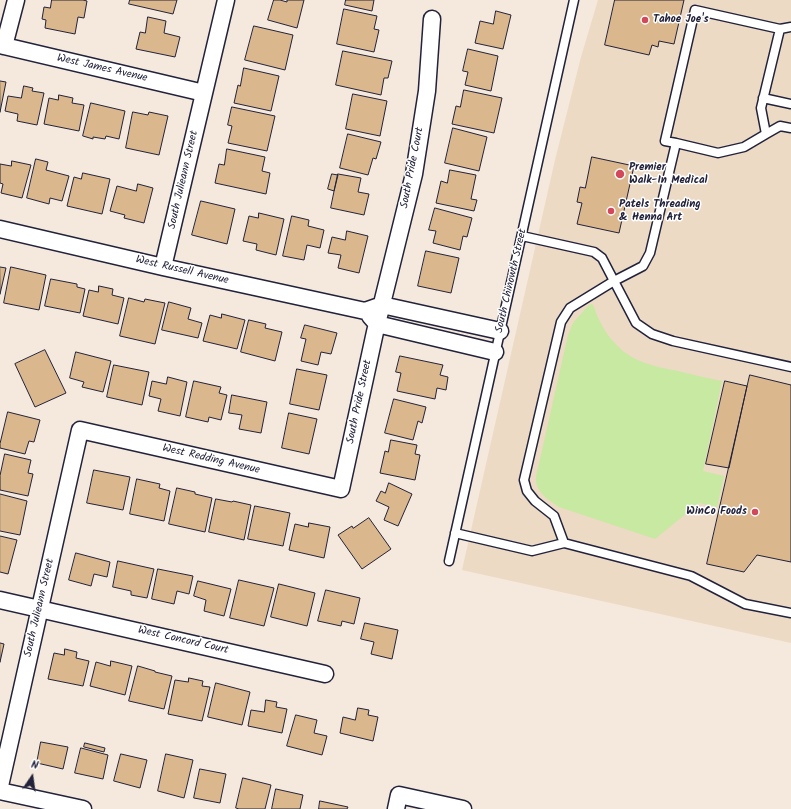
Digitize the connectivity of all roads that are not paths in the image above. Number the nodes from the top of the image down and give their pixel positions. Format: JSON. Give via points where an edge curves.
{"nodes":[{"id":1,"x":16,"y":0,"type":"edge"},
{"id":2,"x":226,"y":0,"type":"edge"},
{"id":3,"x":574,"y":0,"type":"edge"},
{"id":4,"x":432,"y":19,"type":"dead end"},
{"id":5,"x":791,"y":27,"type":"edge"},
{"id":6,"x":780,"y":29,"type":"junction"},
{"id":7,"x":2,"y":46,"type":"edge"},
{"id":8,"x":204,"y":93,"type":"junction"},
{"id":9,"x":763,"y":98,"type":"junction"},
{"id":10,"x":791,"y":104,"type":"edge"},
{"id":11,"x":791,"y":128,"type":"edge"},
{"id":12,"x":766,"y":134,"type":"junction"},
{"id":13,"x":676,"y":143,"type":"junction"},
{"id":14,"x":0,"y":229,"type":"edge"},
{"id":15,"x":522,"y":236,"type":"junction"},
{"id":16,"x":163,"y":267,"type":"junction"},
{"id":17,"x":614,"y":281,"type":"junction"},
{"id":18,"x":376,"y":313,"type":"junction"},
{"id":19,"x":500,"y":331,"type":"junction"},
{"id":20,"x":495,"y":352,"type":"junction"},
{"id":21,"x":791,"y":367,"type":"edge"},
{"id":22,"x":80,"y":430,"type":"joint"},
{"id":23,"x":341,"y":489,"type":"joint"},
{"id":24,"x":455,"y":533,"type":"junction"},
{"id":25,"x":564,"y":543,"type":"junction"},
{"id":26,"x":449,"y":561,"type":"dead end"},
{"id":27,"x":0,"y":600,"type":"edge"},
{"id":28,"x":40,"y":609,"type":"junction"},
{"id":29,"x":791,"y":613,"type":"edge"},
{"id":30,"x":325,"y":674,"type":"dead end"},
{"id":31,"x":0,"y":786,"type":"edge"},
{"id":32,"x":0,"y":791,"type":"edge"},
{"id":33,"x":398,"y":802,"type":"edge"},
{"id":34,"x":83,"y":809,"type":"edge"},
{"id":35,"x":463,"y":809,"type":"edge"}],
"edges":[{"from":1,"to":7,"type":"street"},
{"from":2,"to":8,"type":"street","name":"South Julieann Street"},
{"from":3,"to":15,"type":"lane","name":"South Chinowth Street"},
{"from":4,"to":18,"type":"street","name":"South Pride Court","via":[[427,91],[414,174]]},
{"from":5,"to":6,"type":"lane"},
{"from":6,"to":9,"type":"lane"},
{"from":6,"to":13,"type":"lane","via":[[696,10],[665,141]]},
{"from":7,"to":8,"type":"street","name":"West James Avenue"},
{"from":8,"to":16,"type":"street","name":"South Julieann Street"},
{"from":9,"to":10,"type":"lane"},
{"from":9,"to":12,"type":"lane"},
{"from":11,"to":12,"type":"lane","via":[[780,126]]},
{"from":12,"to":13,"type":"lane","via":[[744,147],[718,153]]},
{"from":13,"to":17,"type":"lane","via":[[650,254],[643,266]]},
{"from":14,"to":16,"type":"street","name":"West Russell Avenue"},
{"from":15,"to":17,"type":"lane","via":[[594,252],[602,258]]},
{"from":15,"to":19,"type":"lane","name":"South Chinowth Street"},
{"from":16,"to":18,"type":"street","name":"West Russell Avenue"},
{"from":17,"to":21,"type":"lane","via":[[636,323],[652,334]]},
{"from":17,"to":25,"type":"lane","via":[[570,308],[561,322],[524,480],[527,491],[535,501],[554,516]]},
{"from":18,"to":19,"type":"street","name":"West Russell Avenue"},
{"from":18,"to":20,"type":"street","name":"West Russell Avenue"},
{"from":18,"to":23,"type":"street","name":"South Pride Street"},
{"from":19,"to":20,"type":"lane","name":"South Chinowth Street"},
{"from":20,"to":24,"type":"lane","name":"South Chinowth Street"},
{"from":22,"to":23,"type":"street","name":"West Redding Avenue"},
{"from":22,"to":28,"type":"street","name":"South Julieann Street"},
{"from":24,"to":25,"type":"lane","via":[[532,551]]},
{"from":24,"to":26,"type":"lane","name":"South Chinowth Street"},
{"from":25,"to":29,"type":"lane","via":[[691,576],[745,604]]},
{"from":27,"to":28,"type":"street","name":"West Concord Court"},
{"from":28,"to":30,"type":"street","name":"West Concord Court"},
{"from":28,"to":31,"type":"street","name":"South Julieann Street"},
{"from":32,"to":34,"type":"street"},
{"from":33,"to":35,"type":"street"}]}
